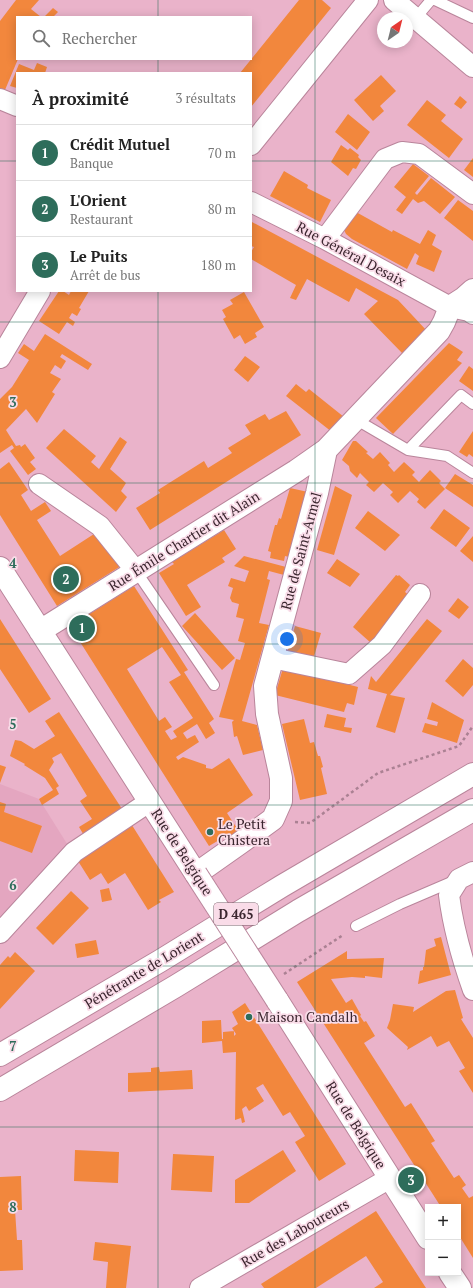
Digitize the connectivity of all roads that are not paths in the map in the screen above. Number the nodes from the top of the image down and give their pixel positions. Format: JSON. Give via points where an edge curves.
{"nodes":[{"id":1,"x":368,"y":0,"type":"edge"},
{"id":2,"x":394,"y":0,"type":"edge"},
{"id":3,"x":430,"y":0,"type":"edge"},
{"id":4,"x":435,"y":0,"type":"edge"},
{"id":5,"x":473,"y":18,"type":"edge"},
{"id":6,"x":415,"y":19,"type":"junction"},
{"id":7,"x":473,"y":67,"type":"edge"},
{"id":8,"x":0,"y":99,"type":"edge"},
{"id":9,"x":16,"y":106,"type":"edge"},
{"id":10,"x":252,"y":145,"type":"edge"},
{"id":11,"x":473,"y":194,"type":"edge"},
{"id":12,"x":252,"y":202,"type":"edge"},
{"id":13,"x":325,"y":239,"type":"junction"},
{"id":14,"x":473,"y":290,"type":"edge"},
{"id":15,"x":39,"y":292,"type":"edge"},
{"id":16,"x":450,"y":307,"type":"junction"},
{"id":17,"x":473,"y":314,"type":"edge"},
{"id":18,"x":0,"y":358,"type":"edge"},
{"id":19,"x":473,"y":404,"type":"edge"},
{"id":20,"x":355,"y":419,"type":"junction"},
{"id":21,"x":326,"y":450,"type":"junction"},
{"id":22,"x":408,"y":450,"type":"junction"},
{"id":23,"x":473,"y":473,"type":"edge"},
{"id":24,"x":39,"y":484,"type":"dead end"},
{"id":25,"x":0,"y":568,"type":"edge"},
{"id":26,"x":136,"y":571,"type":"junction"},
{"id":27,"x":420,"y":594,"type":"dead end"},
{"id":28,"x":40,"y":631,"type":"junction"},
{"id":29,"x":272,"y":658,"type":"junction"},
{"id":30,"x":214,"y":685,"type":"dead end"},
{"id":31,"x":473,"y":774,"type":"edge"},
{"id":32,"x":150,"y":802,"type":"junction"},
{"id":33,"x":473,"y":810,"type":"edge"},
{"id":34,"x":196,"y":874,"type":"junction"},
{"id":35,"x":460,"y":882,"type":"edge"},
{"id":36,"x":356,"y":926,"type":"road end"},
{"id":37,"x":0,"y":933,"type":"edge"},
{"id":38,"x":473,"y":990,"type":"edge"},
{"id":39,"x":0,"y":1054,"type":"edge"},
{"id":40,"x":0,"y":1090,"type":"edge"},
{"id":41,"x":390,"y":1178,"type":"junction"},
{"id":42,"x":425,"y":1233,"type":"edge"},
{"id":43,"x":452,"y":1276,"type":"edge"},
{"id":44,"x":200,"y":1288,"type":"edge"},
{"id":45,"x":460,"y":1288,"type":"edge"}],
"edges":[{"from":1,"to":10,"type":"street"},
{"from":2,"to":6,"type":"street"},
{"from":3,"to":6,"type":"lane"},
{"from":4,"to":5,"type":"lane"},
{"from":6,"to":7,"type":"street"},
{"from":8,"to":9,"type":"street"},
{"from":11,"to":13,"type":"street","via":[[419,154],[402,152],[385,159]]},
{"from":12,"to":13,"type":"street","name":"Rue Général Desaix"},
{"from":13,"to":16,"type":"street","name":"Rue Général Desaix"},
{"from":14,"to":16,"type":"main road"},
{"from":15,"to":18,"type":"street"},
{"from":16,"to":17,"type":"street","name":"Rue Général Desaix"},
{"from":16,"to":20,"type":"main road","via":[[439,331]]},
{"from":19,"to":22,"type":"lane","via":[[461,395]]},
{"from":20,"to":21,"type":"main road"},
{"from":20,"to":22,"type":"lane"},
{"from":21,"to":26,"type":"main road","name":"Rue Émile Chartier dit Alain"},
{"from":21,"to":29,"type":"main road","name":"Rue de Saint-Armel","via":[[317,493]]},
{"from":22,"to":23,"type":"lane","via":[[447,456]]},
{"from":24,"to":26,"type":"street","via":[[100,526]]},
{"from":25,"to":28,"type":"main road","name":"Rue de Belgique"},
{"from":26,"to":28,"type":"main road","name":"Rue Émile Chartier dit Alain"},
{"from":26,"to":30,"type":"lane"},
{"from":27,"to":29,"type":"street","via":[[382,645],[349,674]]},
{"from":28,"to":32,"type":"main road","name":"Rue de Belgique"},
{"from":29,"to":34,"type":"main road","name":"Rue de Saint-Armel","via":[[265,686],[267,714],[281,778],[281,801],[272,819]]},
{"from":31,"to":39,"type":"main road","name":"Pénétrante de Lorient","number":"D 465"},
{"from":32,"to":34,"type":"main road","name":"Rue de Belgique"},
{"from":32,"to":37,"type":"street","via":[[74,852]]},
{"from":33,"to":40,"type":"main road","number":"D 465","via":[[298,911]]},
{"from":34,"to":41,"type":"main road","name":"Rue de Belgique","bridge":true},
{"from":35,"to":36,"type":"lane","via":[[400,904]]},
{"from":35,"to":38,"type":"street","via":[[452,916]]},
{"from":41,"to":42,"type":"main road","name":"Rue de Belgique"},
{"from":41,"to":44,"type":"street","name":"Rue des Laboureurs"},
{"from":43,"to":45,"type":"main road"}]}
